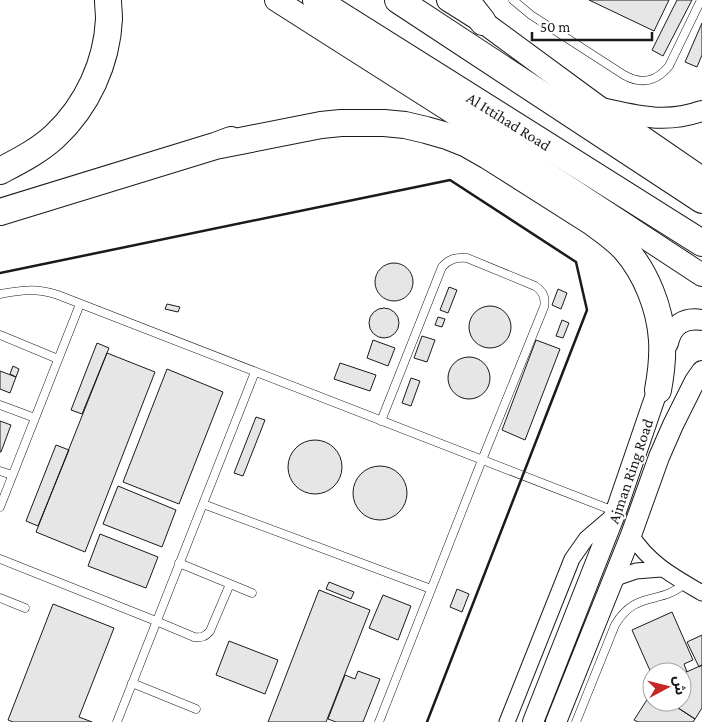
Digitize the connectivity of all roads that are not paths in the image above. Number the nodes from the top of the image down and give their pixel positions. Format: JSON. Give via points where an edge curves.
{"nodes":[{"id":1,"x":108,"y":0,"type":"edge"},
{"id":2,"x":276,"y":0,"type":"edge"},
{"id":3,"x":316,"y":0,"type":"edge"},
{"id":4,"x":398,"y":0,"type":"edge"},
{"id":5,"x":448,"y":0,"type":"edge"},
{"id":6,"x":466,"y":0,"type":"edge"},
{"id":7,"x":701,"y":0,"type":"edge"},
{"id":8,"x":517,"y":1,"type":"edge"},
{"id":9,"x":484,"y":22,"type":"junction"},
{"id":10,"x":600,"y":108,"type":"junction"},
{"id":11,"x":702,"y":111,"type":"edge"},
{"id":12,"x":215,"y":146,"type":"junction"},
{"id":13,"x":510,"y":149,"type":"junction"},
{"id":14,"x":0,"y":172,"type":"edge"},
{"id":15,"x":702,"y":178,"type":"edge"},
{"id":16,"x":702,"y":200,"type":"edge"},
{"id":17,"x":0,"y":212,"type":"edge"},
{"id":18,"x":619,"y":221,"type":"junction"},
{"id":19,"x":702,"y":243,"type":"edge"},
{"id":20,"x":702,"y":275,"type":"edge"},
{"id":21,"x":0,"y":294,"type":"edge"},
{"id":22,"x":80,"y":304,"type":"junction"},
{"id":23,"x":702,"y":320,"type":"edge"},
{"id":24,"x":0,"y":335,"type":"edge"},
{"id":25,"x":668,"y":343,"type":"junction"},
{"id":26,"x":58,"y":359,"type":"junction"},
{"id":27,"x":255,"y":372,"type":"junction"},
{"id":28,"x":702,"y":372,"type":"edge"},
{"id":29,"x":658,"y":390,"type":"junction"},
{"id":30,"x":0,"y":405,"type":"edge"},
{"id":31,"x":35,"y":418,"type":"junction"},
{"id":32,"x":382,"y":421,"type":"junction"},
{"id":33,"x":482,"y":460,"type":"junction"},
{"id":34,"x":0,"y":471,"type":"edge"},
{"id":35,"x":12,"y":476,"type":"junction"},
{"id":36,"x":202,"y":504,"type":"junction"},
{"id":37,"x":0,"y":507,"type":"edge"},
{"id":38,"x":616,"y":513,"type":"junction"},
{"id":39,"x":631,"y":535,"type":"junction"},
{"id":40,"x":0,"y":559,"type":"edge"},
{"id":41,"x":179,"y":563,"type":"junction"},
{"id":42,"x":661,"y":568,"type":"junction"},
{"id":43,"x":613,"y":579,"type":"junction"},
{"id":44,"x":685,"y":583,"type":"junction"},
{"id":45,"x":230,"y":584,"type":"junction"},
{"id":46,"x":431,"y":590,"type":"junction"},
{"id":47,"x":252,"y":593,"type":"dead end"},
{"id":48,"x":702,"y":594,"type":"edge"},
{"id":49,"x":0,"y":598,"type":"edge"},
{"id":50,"x":25,"y":608,"type":"dead end"},
{"id":51,"x":156,"y":621,"type":"junction"},
{"id":52,"x":132,"y":684,"type":"junction"},
{"id":53,"x":196,"y":709,"type":"dead end"},
{"id":54,"x":117,"y":722,"type":"edge"},
{"id":55,"x":379,"y":722,"type":"edge"},
{"id":56,"x":507,"y":722,"type":"edge"},
{"id":57,"x":533,"y":722,"type":"edge"},
{"id":58,"x":556,"y":722,"type":"edge"},
{"id":59,"x":576,"y":722,"type":"edge"}],
"edges":[{"from":1,"to":14,"type":"highway","via":[[105,50],[95,79],[80,106],[55,136],[30,156]]},
{"from":2,"to":13,"type":"main road"},
{"from":3,"to":19,"type":"highway","name":"Al Ittihad Road"},
{"from":4,"to":16,"type":"highway"},
{"from":5,"to":9,"type":"main road"},
{"from":6,"to":9,"type":"highway"},
{"from":7,"to":8,"type":"lane","via":[[669,66],[649,81],[624,75],[531,15]]},
{"from":9,"to":10,"type":"main road"},
{"from":10,"to":11,"type":"main road","via":[[664,119]]},
{"from":10,"to":15,"type":"main road"},
{"from":12,"to":13,"type":"highway","via":[[304,116],[373,110],[445,122]]},
{"from":12,"to":17,"type":"highway"},
{"from":12,"to":29,"type":"highway","via":[[321,125],[362,123],[405,125],[447,136],[474,148],[592,222],[624,249],[651,291],[658,315],[662,340]]},
{"from":13,"to":18,"type":"main road"},
{"from":18,"to":20,"type":"main road"},
{"from":18,"to":25,"type":"main road","name":"Ajman Ring Road","via":[[649,266],[661,291],[666,309]]},
{"from":21,"to":22,"type":"lane","via":[[40,290]]},
{"from":22,"to":26,"type":"lane"},
{"from":22,"to":27,"type":"lane"},
{"from":23,"to":25,"type":"main road","via":[[680,323]]},
{"from":24,"to":26,"type":"lane"},
{"from":25,"to":29,"type":"main road","name":"Ajman Ring Road"},
{"from":26,"to":31,"type":"lane"},
{"from":27,"to":32,"type":"lane"},
{"from":27,"to":36,"type":"lane"},
{"from":28,"to":39,"type":"main road","name":"Ajman Ring Road","via":[[659,457]]},
{"from":29,"to":38,"type":"main road","name":"Ajman Ring Road"},
{"from":30,"to":31,"type":"lane"},
{"from":31,"to":35,"type":"lane"},
{"from":32,"to":33,"type":"lane"},
{"from":32,"to":33,"type":"lane","via":[[442,267],[454,258],[467,258],[535,286],[545,302]]},
{"from":33,"to":38,"type":"lane"},
{"from":33,"to":46,"type":"lane"},
{"from":34,"to":35,"type":"lane"},
{"from":35,"to":37,"type":"lane"},
{"from":36,"to":41,"type":"lane"},
{"from":36,"to":46,"type":"lane"},
{"from":38,"to":56,"type":"street","via":[[586,539],[572,559]]},
{"from":38,"to":57,"type":"main road","name":"Ajman Ring Road"},
{"from":39,"to":42,"type":"street"},
{"from":39,"to":43,"type":"main road","name":"Ajman Ring Road"},
{"from":40,"to":51,"type":"lane"},
{"from":41,"to":45,"type":"lane"},
{"from":41,"to":51,"type":"lane"},
{"from":42,"to":43,"type":"street","via":[[636,571]]},
{"from":42,"to":44,"type":"street"},
{"from":43,"to":58,"type":"main road","name":"Ajman Ring Road"},
{"from":44,"to":48,"type":"street"},
{"from":44,"to":59,"type":"lane","via":[[668,594],[639,602],[620,618]]},
{"from":45,"to":47,"type":"lane"},
{"from":45,"to":51,"type":"lane","via":[[210,632],[203,637],[194,637]]},
{"from":46,"to":55,"type":"lane"},
{"from":49,"to":50,"type":"lane"},
{"from":51,"to":52,"type":"lane"},
{"from":52,"to":53,"type":"lane"},
{"from":52,"to":54,"type":"lane"}]}
